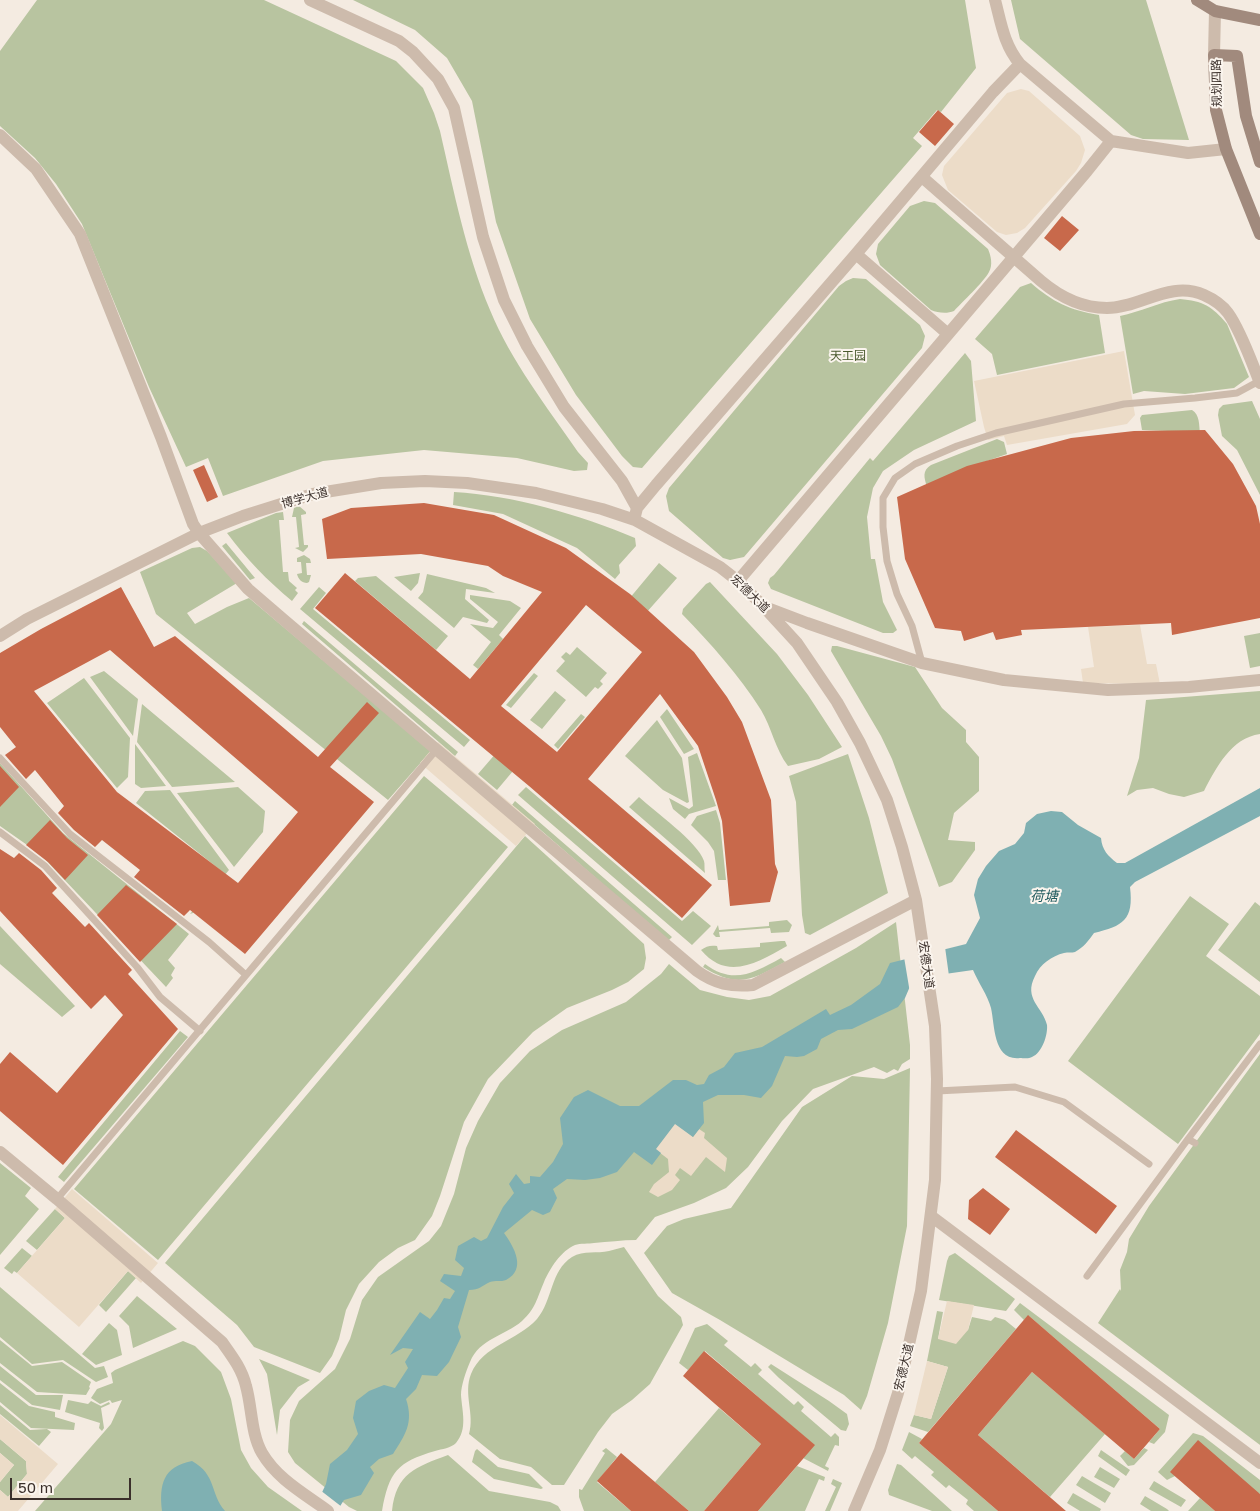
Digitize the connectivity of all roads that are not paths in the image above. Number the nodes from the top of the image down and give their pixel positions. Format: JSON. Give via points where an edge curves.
{"nodes":[{"id":1,"x":310,"y":0,"type":"edge"},
{"id":2,"x":995,"y":0,"type":"edge"},
{"id":3,"x":1197,"y":0,"type":"edge"},
{"id":4,"x":1215,"y":11,"type":"junction"},
{"id":5,"x":1260,"y":20,"type":"edge"},
{"id":6,"x":1214,"y":55,"type":"junction"},
{"id":7,"x":1020,"y":64,"type":"junction"},
{"id":8,"x":0,"y":135,"type":"edge"},
{"id":9,"x":1110,"y":141,"type":"junction"},
{"id":10,"x":1226,"y":149,"type":"junction"},
{"id":11,"x":1260,"y":162,"type":"edge"},
{"id":12,"x":922,"y":177,"type":"junction"},
{"id":13,"x":1260,"y":234,"type":"edge"},
{"id":14,"x":856,"y":254,"type":"junction"},
{"id":15,"x":1013,"y":257,"type":"junction"},
{"id":16,"x":948,"y":334,"type":"junction"},
{"id":17,"x":1260,"y":382,"type":"edge"},
{"id":18,"x":636,"y":514,"type":"junction"},
{"id":19,"x":199,"y":533,"type":"junction"},
{"id":20,"x":738,"y":581,"type":"junction"},
{"id":21,"x":763,"y":606,"type":"junction"},
{"id":22,"x":0,"y":636,"type":"edge"},
{"id":23,"x":922,"y":663,"type":"junction"},
{"id":24,"x":1260,"y":680,"type":"edge"},
{"id":25,"x":437,"y":749,"type":"junction"},
{"id":26,"x":0,"y":758,"type":"edge"},
{"id":27,"x":0,"y":832,"type":"edge"},
{"id":28,"x":916,"y":900,"type":"junction"},
{"id":29,"x":246,"y":975,"type":"junction"},
{"id":30,"x":200,"y":1031,"type":"junction"},
{"id":31,"x":1260,"y":1044,"type":"edge"},
{"id":32,"x":937,"y":1091,"type":"junction"},
{"id":33,"x":0,"y":1152,"type":"edge"},
{"id":34,"x":1149,"y":1164,"type":"dead end"},
{"id":35,"x":57,"y":1199,"type":"junction"},
{"id":36,"x":931,"y":1216,"type":"junction"},
{"id":37,"x":1087,"y":1276,"type":"dead end"},
{"id":38,"x":1260,"y":1462,"type":"edge"},
{"id":39,"x":328,"y":1511,"type":"edge"},
{"id":40,"x":854,"y":1511,"type":"edge"}],
"edges":[{"from":1,"to":18,"type":"street","via":[[399,41],[438,79],[454,108],[483,237],[504,300],[564,407],[622,481]]},
{"from":2,"to":7,"type":"street","via":[[1005,40]]},
{"from":3,"to":4,"type":"main road"},
{"from":4,"to":5,"type":"main road"},
{"from":4,"to":6,"type":"street"},
{"from":6,"to":10,"type":"main road","name":"规划四路","via":[[1216,110]]},
{"from":6,"to":11,"type":"main road","name":"规划四路","via":[[1237,56],[1246,116]]},
{"from":7,"to":9,"type":"street"},
{"from":7,"to":12,"type":"street"},
{"from":8,"to":19,"type":"street","via":[[36,169],[80,234]]},
{"from":9,"to":10,"type":"street","via":[[1188,153]]},
{"from":9,"to":15,"type":"street"},
{"from":10,"to":13,"type":"main road","name":"规划四路"},
{"from":12,"to":14,"type":"street"},
{"from":12,"to":15,"type":"street"},
{"from":14,"to":16,"type":"street"},
{"from":14,"to":18,"type":"street"},
{"from":15,"to":16,"type":"street"},
{"from":15,"to":17,"type":"street","via":[[1061,296],[1088,306],[1108,308],[1189,290],[1211,298],[1234,322]]},
{"from":16,"to":20,"type":"street"},
{"from":17,"to":23,"type":"lane","via":[[1237,392],[1124,404],[996,433],[915,464],[895,478],[884,498],[887,561],[897,594],[912,626]]},
{"from":18,"to":19,"type":"street","name":"博学大道","via":[[536,493],[467,483],[425,481],[381,483],[313,494]]},
{"from":18,"to":20,"type":"street","name":"宏德大道","via":[[691,552],[720,566]]},
{"from":19,"to":22,"type":"street","name":"博学大道","via":[[27,619]]},
{"from":19,"to":25,"type":"street","via":[[248,589]]},
{"from":20,"to":21,"type":"street","name":"宏德大道"},
{"from":21,"to":23,"type":"street"},
{"from":21,"to":28,"type":"street","name":"宏德大道","via":[[796,644],[853,728],[886,800]]},
{"from":23,"to":24,"type":"street","via":[[1004,680],[1108,690]]},
{"from":25,"to":28,"type":"street","via":[[696,971],[719,984],[753,985]]},
{"from":25,"to":29,"type":"lane"},
{"from":26,"to":29,"type":"lane","via":[[70,834],[209,942]]},
{"from":27,"to":30,"type":"lane","via":[[46,866],[160,997]]},
{"from":28,"to":32,"type":"street","name":"宏德大道","via":[[935,1026]]},
{"from":29,"to":30,"type":"lane"},
{"from":30,"to":35,"type":"lane"},
{"from":31,"to":37,"type":"lane","via":[[1192,1141]]},
{"from":32,"to":34,"type":"lane","via":[[1015,1087],[1064,1102]]},
{"from":32,"to":36,"type":"street","name":"宏德大道"},
{"from":33,"to":35,"type":"street"},
{"from":35,"to":39,"type":"street","via":[[222,1342],[246,1384],[261,1451],[275,1471]]},
{"from":36,"to":38,"type":"street"},
{"from":36,"to":40,"type":"street","name":"宏德大道","via":[[921,1292],[898,1393],[880,1450]]}]}
